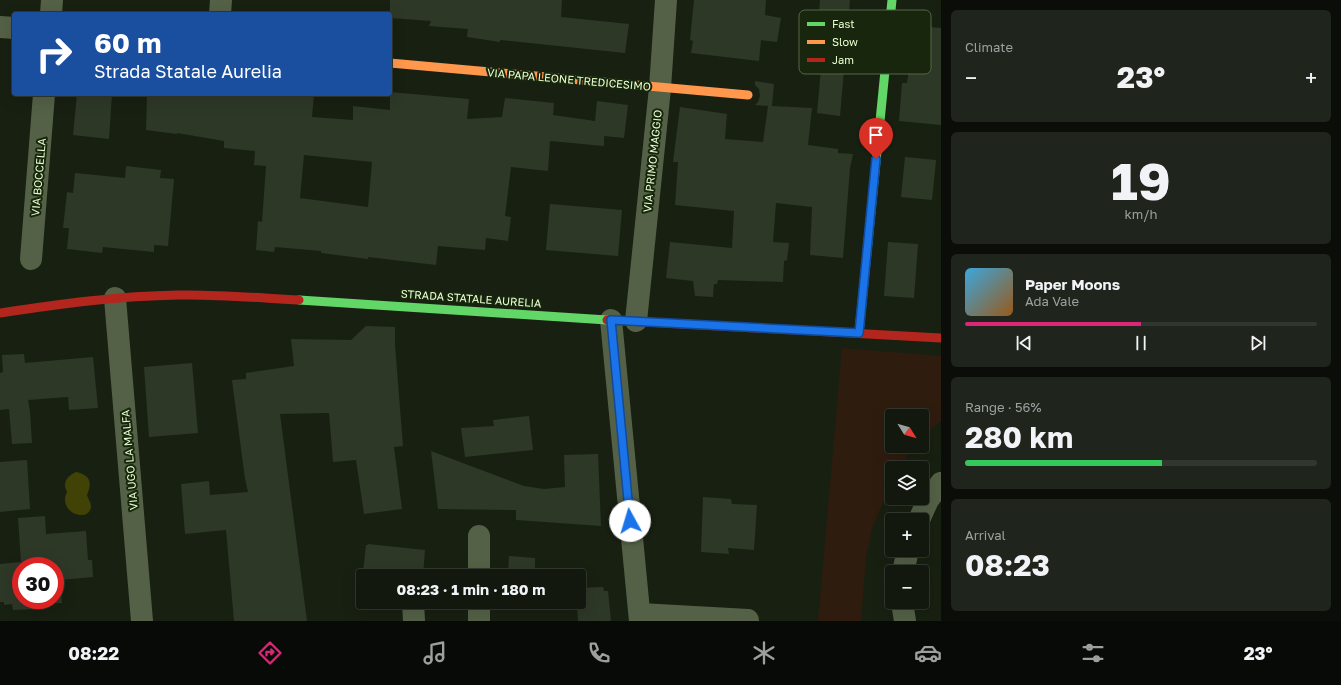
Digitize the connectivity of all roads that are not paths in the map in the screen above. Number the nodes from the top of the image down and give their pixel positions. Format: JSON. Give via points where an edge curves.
{"nodes":[{"id":1,"x":52,"y":0,"type":"edge"},
{"id":2,"x":221,"y":0,"type":"edge"},
{"id":3,"x":666,"y":0,"type":"edge"},
{"id":4,"x":892,"y":0,"type":"edge"},
{"id":5,"x":891,"y":10,"type":"edge"},
{"id":6,"x":51,"y":12,"type":"edge"},
{"id":7,"x":220,"y":12,"type":"edge"},
{"id":8,"x":0,"y":27,"type":"edge"},
{"id":9,"x":12,"y":28,"type":"edge"},
{"id":10,"x":392,"y":63,"type":"edge"},
{"id":11,"x":885,"y":74,"type":"edge"},
{"id":12,"x":660,"y":88,"type":"junction"},
{"id":13,"x":748,"y":95,"type":"dead end"},
{"id":14,"x":44,"y":96,"type":"edge"},
{"id":15,"x":31,"y":259,"type":"dead end"},
{"id":16,"x":116,"y":298,"type":"junction"},
{"id":17,"x":0,"y":313,"type":"edge"},
{"id":18,"x":611,"y":320,"type":"junction"},
{"id":19,"x":636,"y":321,"type":"junction"},
{"id":20,"x":859,"y":333,"type":"junction"},
{"id":21,"x":941,"y":338,"type":"edge"},
{"id":22,"x":941,"y":483,"type":"edge"},
{"id":23,"x":922,"y":513,"type":"edge"},
{"id":24,"x":479,"y":536,"type":"dead end"},
{"id":25,"x":479,"y":569,"type":"edge"},
{"id":26,"x":413,"y":609,"type":"edge"},
{"id":27,"x":479,"y":609,"type":"edge"},
{"id":28,"x":903,"y":609,"type":"edge"},
{"id":29,"x":640,"y":617,"type":"edge"},
{"id":30,"x":748,"y":620,"type":"edge"},
{"id":31,"x":142,"y":621,"type":"edge"},
{"id":32,"x":414,"y":621,"type":"edge"},
{"id":33,"x":479,"y":621,"type":"edge"},
{"id":34,"x":905,"y":621,"type":"edge"}],
"edges":[{"from":1,"to":6,"type":"street"},
{"from":2,"to":7,"type":"street"},
{"from":3,"to":12,"type":"street","name":"VIA PRIMO MAGGIO"},
{"from":4,"to":5,"type":"main road"},
{"from":8,"to":9,"type":"street"},
{"from":10,"to":12,"type":"main road","name":"VIA PAPA LEONE TREDICESIMO"},
{"from":11,"to":20,"type":"main road"},
{"from":12,"to":13,"type":"main road","name":"VIA PAPA LEONE TREDICESIMO"},
{"from":12,"to":19,"type":"street","name":"VIA PRIMO MAGGIO"},
{"from":14,"to":15,"type":"street","name":"VIA BOCCELLA"},
{"from":16,"to":17,"type":"main road","name":"STRADA STATALE AURELIA"},
{"from":16,"to":18,"type":"main road","name":"STRADA STATALE AURELIA","via":[[179,295],[311,300]]},
{"from":16,"to":31,"type":"street","name":"VIA UGO LA MALFA"},
{"from":18,"to":19,"type":"main road","name":"STRADA STATALE AURELIA"},
{"from":18,"to":29,"type":"street"},
{"from":19,"to":20,"type":"main road","name":"STRADA STATALE AURELIA"},
{"from":20,"to":21,"type":"main road","name":"STRADA STATALE AURELIA"},
{"from":22,"to":23,"type":"street"},
{"from":24,"to":25,"type":"street"},
{"from":26,"to":32,"type":"street"},
{"from":27,"to":33,"type":"street"},
{"from":28,"to":34,"type":"street"},
{"from":29,"to":30,"type":"street"}]}
